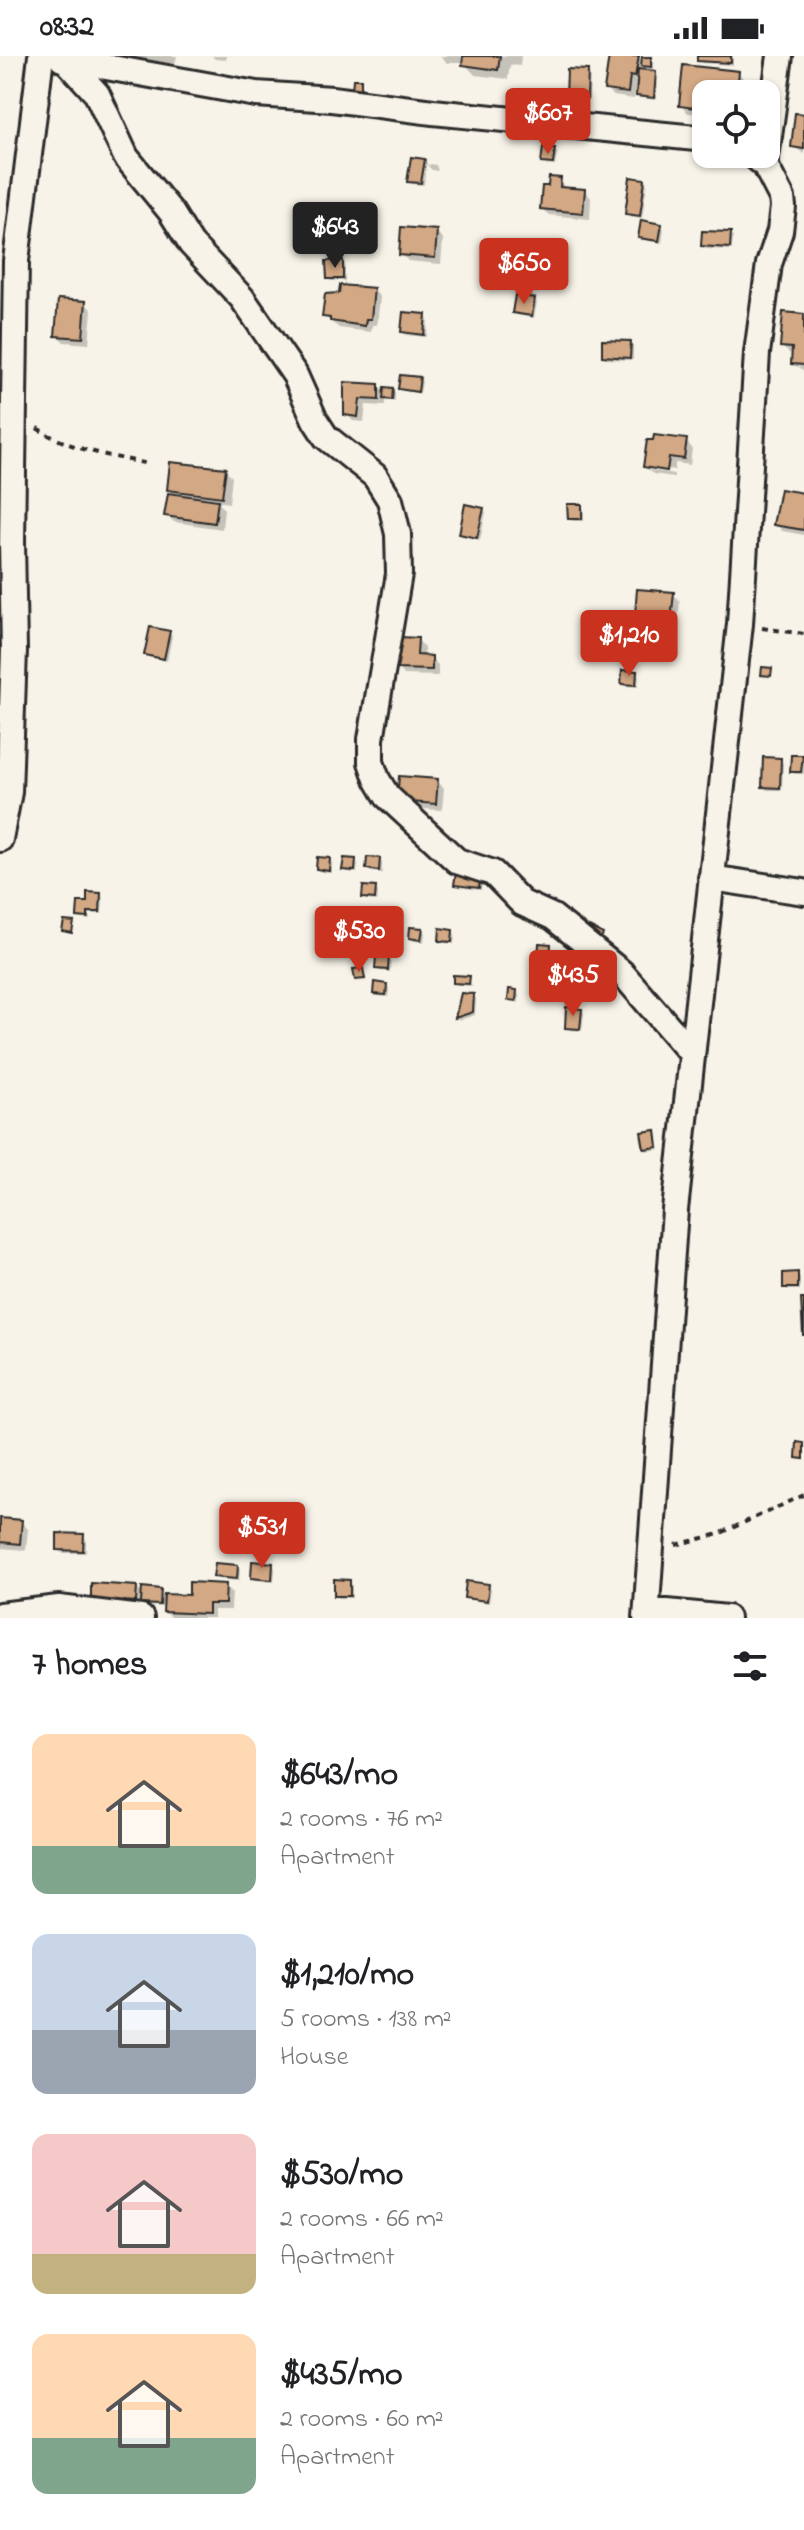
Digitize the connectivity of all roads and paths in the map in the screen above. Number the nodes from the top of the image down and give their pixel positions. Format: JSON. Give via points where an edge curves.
{"nodes":[{"id":1,"x":780,"y":56,"type":"edge"},
{"id":2,"x":50,"y":57,"type":"edge"},
{"id":3,"x":775,"y":80,"type":"edge"},
{"id":4,"x":692,"y":138,"type":"edge"},
{"id":5,"x":767,"y":168,"type":"edge"},
{"id":6,"x":793,"y":194,"type":"edge"},
{"id":7,"x":14,"y":414,"type":"junction"},
{"id":8,"x":149,"y":464,"type":"dead end"},
{"id":9,"x":6,"y":542,"type":"edge"},
{"id":10,"x":740,"y":624,"type":"junction"},
{"id":11,"x":804,"y":634,"type":"edge"},
{"id":12,"x":0,"y":836,"type":"edge"},
{"id":13,"x":711,"y":878,"type":"junction"},
{"id":14,"x":804,"y":892,"type":"edge"},
{"id":15,"x":692,"y":1054,"type":"junction"},
{"id":16,"x":804,"y":1495,"type":"edge"},
{"id":17,"x":650,"y":1549,"type":"junction"},
{"id":18,"x":642,"y":1610,"type":"edge"},
{"id":19,"x":0,"y":1615,"type":"edge"},
{"id":20,"x":141,"y":1618,"type":"edge"},
{"id":21,"x":727,"y":1618,"type":"edge"}],
"edges":[{"from":1,"to":3,"type":"street"},
{"from":2,"to":4,"type":"street","via":[[256,94]]},
{"from":2,"to":7,"type":"street","via":[[16,261]]},
{"from":2,"to":15,"type":"street","via":[[89,83],[126,157],[191,244],[242,298],[295,375],[326,437],[375,476],[390,500],[399,574],[371,739],[371,762],[387,796],[457,861],[493,873],[522,903],[553,917],[622,973]]},
{"from":5,"to":6,"type":"street"},
{"from":6,"to":10,"type":"street","via":[[769,264],[757,353]]},
{"from":7,"to":8,"type":"path","via":[[84,450]]},
{"from":7,"to":9,"type":"street"},
{"from":9,"to":12,"type":"street","via":[[14,650],[9,792]]},
{"from":10,"to":11,"type":"path"},
{"from":10,"to":13,"type":"street"},
{"from":13,"to":14,"type":"street"},
{"from":13,"to":15,"type":"street"},
{"from":15,"to":17,"type":"street"},
{"from":16,"to":17,"type":"path","via":[[719,1534]]},
{"from":17,"to":18,"type":"street"},
{"from":18,"to":21,"type":"street"},
{"from":19,"to":20,"type":"street","via":[[59,1608]]}]}
